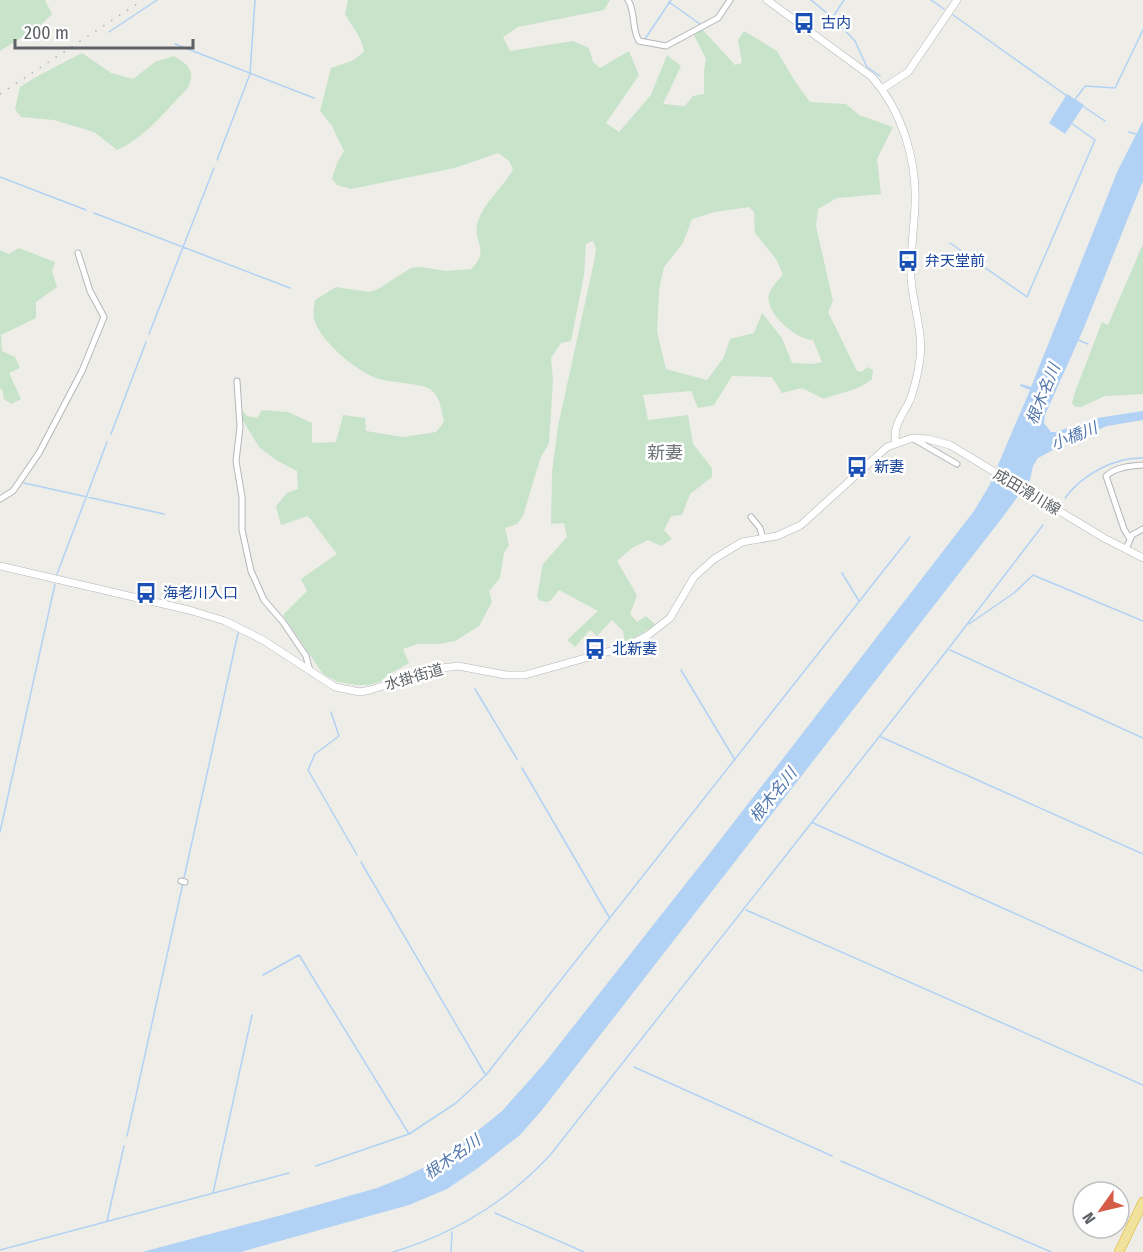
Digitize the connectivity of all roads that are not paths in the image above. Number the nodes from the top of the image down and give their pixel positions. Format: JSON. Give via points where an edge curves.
{"nodes":[{"id":1,"x":628,"y":0,"type":"edge"},
{"id":2,"x":730,"y":0,"type":"edge"},
{"id":3,"x":767,"y":0,"type":"edge"},
{"id":4,"x":957,"y":0,"type":"edge"},
{"id":5,"x":882,"y":89,"type":"junction"},
{"id":6,"x":78,"y":253,"type":"dead end"},
{"id":7,"x":237,"y":381,"type":"dead end"},
{"id":8,"x":912,"y":438,"type":"junction"},
{"id":9,"x":896,"y":443,"type":"junction"},
{"id":10,"x":950,"y":445,"type":"joint"},
{"id":11,"x":957,"y":464,"type":"dead end"},
{"id":12,"x":1143,"y":465,"type":"edge"},
{"id":13,"x":0,"y":499,"type":"edge"},
{"id":14,"x":751,"y":517,"type":"dead end"},
{"id":15,"x":1143,"y":529,"type":"edge"},
{"id":16,"x":763,"y":539,"type":"junction"},
{"id":17,"x":1130,"y":539,"type":"junction"},
{"id":18,"x":1126,"y":549,"type":"junction"},
{"id":19,"x":1143,"y":558,"type":"edge"},
{"id":20,"x":0,"y":566,"type":"edge"},
{"id":21,"x":310,"y":671,"type":"junction"},
{"id":22,"x":1143,"y":1202,"type":"edge"},
{"id":23,"x":1119,"y":1252,"type":"edge"}],
"edges":[{"from":1,"to":2,"type":"street","via":[[639,41],[666,46],[718,18]]},
{"from":3,"to":5,"type":"main road","via":[[872,77]]},
{"from":4,"to":5,"type":"main road","via":[[908,72]]},
{"from":5,"to":9,"type":"main road","via":[[899,122],[913,165],[911,278],[921,343],[913,392],[894,432]]},
{"from":6,"to":13,"type":"street","via":[[90,291],[104,317],[82,371],[39,453],[13,491]]},
{"from":7,"to":21,"type":"street","via":[[240,427],[236,460],[250,571],[264,600],[306,656]]},
{"from":8,"to":9,"type":"main road","name":"水掛街道"},
{"from":8,"to":10,"type":"main road","name":"水掛街道"},
{"from":8,"to":11,"type":"street"},
{"from":9,"to":16,"type":"main road","name":"水掛街道","via":[[880,452],[801,525]]},
{"from":10,"to":18,"type":"main road","name":"成田滑川線"},
{"from":12,"to":17,"type":"street","via":[[1121,468],[1106,476]]},
{"from":14,"to":16,"type":"street"},
{"from":15,"to":17,"type":"street"},
{"from":16,"to":21,"type":"main road","name":"水掛街道","via":[[742,542],[714,559],[694,577],[670,618],[648,635],[628,646],[550,669],[515,675],[452,666],[360,692],[335,687]]},
{"from":17,"to":18,"type":"street"},
{"from":18,"to":19,"type":"main road"},
{"from":20,"to":21,"type":"main road","name":"水掛街道","via":[[203,614],[263,639]]},
{"from":22,"to":23,"type":"highway"}]}
